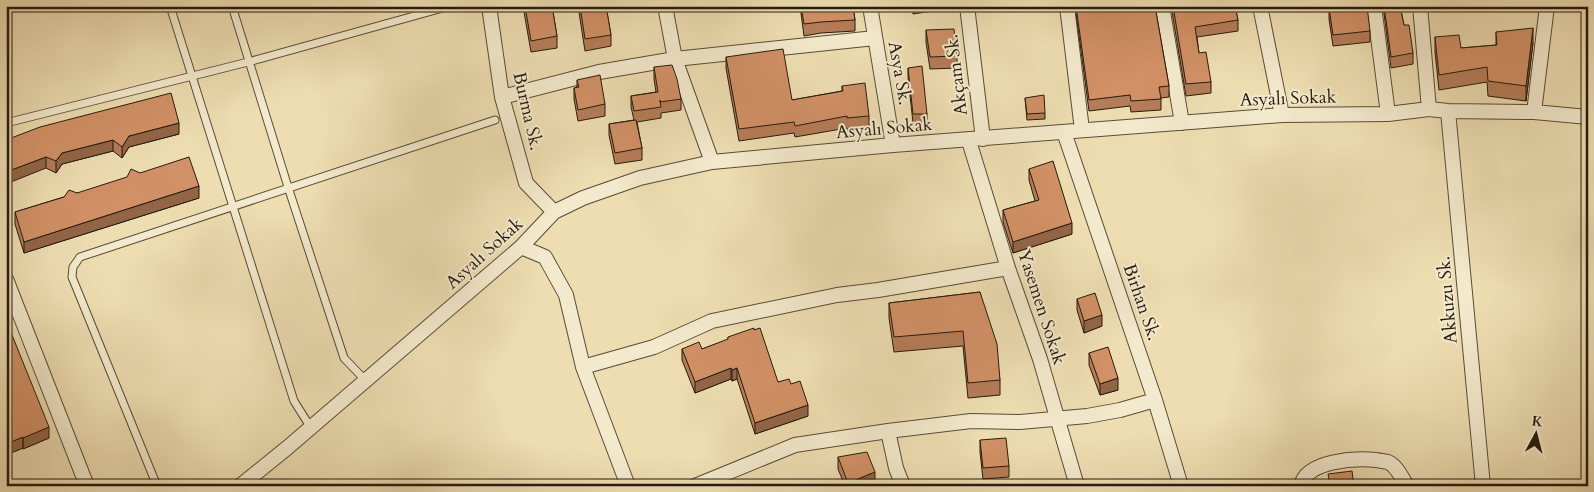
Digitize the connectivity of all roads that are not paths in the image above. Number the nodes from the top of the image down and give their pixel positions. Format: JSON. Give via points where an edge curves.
{"nodes":[{"id":1,"x":170,"y":6,"type":"edge"},
{"id":2,"x":232,"y":6,"type":"edge"},
{"id":3,"x":450,"y":6,"type":"edge"},
{"id":4,"x":490,"y":6,"type":"edge"},
{"id":5,"x":665,"y":6,"type":"edge"},
{"id":6,"x":870,"y":6,"type":"edge"},
{"id":7,"x":967,"y":6,"type":"edge"},
{"id":8,"x":1067,"y":6,"type":"edge"},
{"id":9,"x":1162,"y":6,"type":"edge"},
{"id":10,"x":1260,"y":6,"type":"edge"},
{"id":11,"x":1374,"y":6,"type":"edge"},
{"id":12,"x":1420,"y":6,"type":"edge"},
{"id":13,"x":1547,"y":6,"type":"edge"},
{"id":14,"x":875,"y":38,"type":"junction"},
{"id":15,"x":675,"y":60,"type":"junction"},
{"id":16,"x":248,"y":62,"type":"junction"},
{"id":17,"x":191,"y":76,"type":"junction"},
{"id":18,"x":502,"y":97,"type":"junction"},
{"id":19,"x":1429,"y":109,"type":"junction"},
{"id":20,"x":1448,"y":111,"type":"junction"},
{"id":21,"x":1534,"y":112,"type":"junction"},
{"id":22,"x":1388,"y":114,"type":"junction"},
{"id":23,"x":1282,"y":115,"type":"junction"},
{"id":24,"x":1588,"y":117,"type":"edge"},
{"id":25,"x":495,"y":120,"type":"dead end"},
{"id":26,"x":6,"y":123,"type":"edge"},
{"id":27,"x":1182,"y":123,"type":"junction"},
{"id":28,"x":1082,"y":130,"type":"junction"},
{"id":29,"x":1064,"y":132,"type":"junction"},
{"id":30,"x":976,"y":140,"type":"junction"},
{"id":31,"x":893,"y":146,"type":"junction"},
{"id":32,"x":712,"y":162,"type":"junction"},
{"id":33,"x":288,"y":187,"type":"junction"},
{"id":34,"x":233,"y":207,"type":"junction"},
{"id":35,"x":554,"y":212,"type":"junction"},
{"id":36,"x":522,"y":247,"type":"junction"},
{"id":37,"x":1008,"y":268,"type":"junction"},
{"id":38,"x":6,"y":279,"type":"edge"},
{"id":39,"x":583,"y":367,"type":"junction"},
{"id":40,"x":366,"y":381,"type":"junction"},
{"id":41,"x":1155,"y":400,"type":"junction"},
{"id":42,"x":1057,"y":418,"type":"junction"},
{"id":43,"x":312,"y":428,"type":"junction"},
{"id":44,"x":888,"y":431,"type":"junction"},
{"id":45,"x":87,"y":486,"type":"edge"},
{"id":46,"x":157,"y":486,"type":"edge"},
{"id":47,"x":240,"y":486,"type":"edge"},
{"id":48,"x":628,"y":486,"type":"edge"},
{"id":49,"x":695,"y":486,"type":"edge"},
{"id":50,"x":903,"y":486,"type":"edge"},
{"id":51,"x":1077,"y":486,"type":"edge"},
{"id":52,"x":1181,"y":486,"type":"edge"},
{"id":53,"x":1302,"y":486,"type":"edge"},
{"id":54,"x":1407,"y":486,"type":"edge"},
{"id":55,"x":1483,"y":486,"type":"edge"}],
"edges":[{"from":1,"to":17,"type":"lane"},
{"from":2,"to":16,"type":"lane"},
{"from":3,"to":16,"type":"lane"},
{"from":4,"to":18,"type":"street","name":"Burma Sk."},
{"from":5,"to":15,"type":"street"},
{"from":6,"to":14,"type":"street","name":"Asya Sk."},
{"from":7,"to":30,"type":"street","name":"Akçam Sk."},
{"from":8,"to":28,"type":"street"},
{"from":9,"to":27,"type":"street"},
{"from":10,"to":23,"type":"street"},
{"from":11,"to":22,"type":"street"},
{"from":12,"to":19,"type":"street"},
{"from":13,"to":21,"type":"street"},
{"from":14,"to":15,"type":"street"},
{"from":14,"to":31,"type":"street","name":"Asya Sk."},
{"from":15,"to":18,"type":"street","via":[[599,72]]},
{"from":15,"to":32,"type":"street"},
{"from":16,"to":17,"type":"lane"},
{"from":16,"to":33,"type":"lane"},
{"from":17,"to":26,"type":"lane"},
{"from":17,"to":34,"type":"lane"},
{"from":18,"to":35,"type":"street","name":"Burma Sk.","via":[[526,183]]},
{"from":19,"to":20,"type":"street","name":"Asyalı Sokak"},
{"from":19,"to":22,"type":"street","name":"Asyalı Sokak"},
{"from":20,"to":21,"type":"street","name":"Asyalı Sokak"},
{"from":20,"to":55,"type":"street","name":"Akkuzu Sk."},
{"from":21,"to":24,"type":"street","name":"Asyalı Sokak"},
{"from":22,"to":23,"type":"street","name":"Asyalı Sokak"},
{"from":23,"to":27,"type":"street","name":"Asyalı Sokak"},
{"from":25,"to":33,"type":"lane"},
{"from":27,"to":28,"type":"street","name":"Asyalı Sokak"},
{"from":28,"to":29,"type":"street","name":"Asyalı Sokak"},
{"from":29,"to":30,"type":"street","name":"Asyalı Sokak"},
{"from":29,"to":41,"type":"street","name":"Birhan Sk."},
{"from":30,"to":31,"type":"street","name":"Asyalı Sokak"},
{"from":30,"to":37,"type":"street","name":"Yasemen Sokak"},
{"from":31,"to":32,"type":"street","name":"Asyalı Sokak"},
{"from":32,"to":35,"type":"street","name":"Asyalı Sokak","via":[[640,178]]},
{"from":33,"to":34,"type":"lane"},
{"from":33,"to":40,"type":"lane","via":[[344,358]]},
{"from":34,"to":43,"type":"lane","via":[[294,400]]},
{"from":34,"to":46,"type":"lane","via":[[80,257],[73,267],[72,276]]},
{"from":35,"to":36,"type":"street","name":"Asyalı Sokak"},
{"from":36,"to":39,"type":"street","via":[[545,258],[566,295]]},
{"from":36,"to":40,"type":"street","name":"Asyalı Sokak"},
{"from":37,"to":39,"type":"street","via":[[838,295],[712,321],[654,347]]},
{"from":37,"to":42,"type":"street","name":"Yasemen Sokak"},
{"from":38,"to":45,"type":"street"},
{"from":39,"to":48,"type":"street"},
{"from":40,"to":43,"type":"street","name":"Asyalı Sokak"},
{"from":41,"to":42,"type":"street","via":[[1120,410]]},
{"from":41,"to":52,"type":"street","name":"Birhan Sk."},
{"from":42,"to":44,"type":"street","via":[[971,422]]},
{"from":42,"to":51,"type":"street","name":"Yasemen Sokak"},
{"from":43,"to":47,"type":"street","name":"Asyalı Sokak"},
{"from":44,"to":49,"type":"street","via":[[794,445]]},
{"from":44,"to":50,"type":"street"},
{"from":53,"to":54,"type":"street","via":[[1303,480],[1315,468],[1348,459],[1388,462]]}]}
